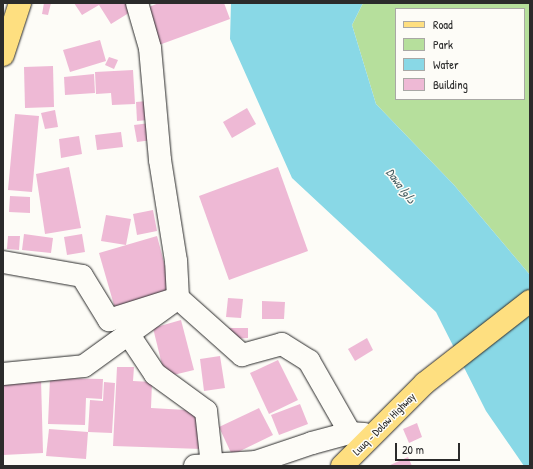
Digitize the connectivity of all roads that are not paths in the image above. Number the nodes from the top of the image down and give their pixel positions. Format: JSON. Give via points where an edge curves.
{"nodes":[{"id":1,"x":20,"y":3,"type":"edge"},
{"id":2,"x":137,"y":3,"type":"edge"},
{"id":3,"x":3,"y":55,"type":"edge"},
{"id":4,"x":3,"y":262,"type":"edge"},
{"id":5,"x":178,"y":298,"type":"junction"},
{"id":6,"x":530,"y":301,"type":"edge"},
{"id":7,"x":129,"y":335,"type":"junction"},
{"id":8,"x":3,"y":374,"type":"edge"},
{"id":9,"x":350,"y":433,"type":"junction"},
{"id":10,"x":376,"y":434,"type":"junction"},
{"id":11,"x":203,"y":465,"type":"edge"},
{"id":12,"x":342,"y":466,"type":"edge"}],
"edges":[{"from":1,"to":3,"type":"main road"},
{"from":2,"to":5,"type":"street","via":[[150,48],[160,160],[176,261]]},
{"from":4,"to":5,"type":"street","via":[[82,276],[109,320]]},
{"from":5,"to":7,"type":"street"},
{"from":5,"to":9,"type":"street","via":[[242,355],[282,344],[309,361]]},
{"from":6,"to":10,"type":"main road","name":"Luuq - Dolow Highway","via":[[425,382]]},
{"from":7,"to":8,"type":"street","via":[[84,366]]},
{"from":7,"to":11,"type":"street","via":[[154,374],[206,411]]},
{"from":9,"to":10,"type":"street"},
{"from":9,"to":11,"type":"street","via":[[256,462]]},
{"from":10,"to":12,"type":"main road","name":"Luuq - Dolow Highway"}]}
